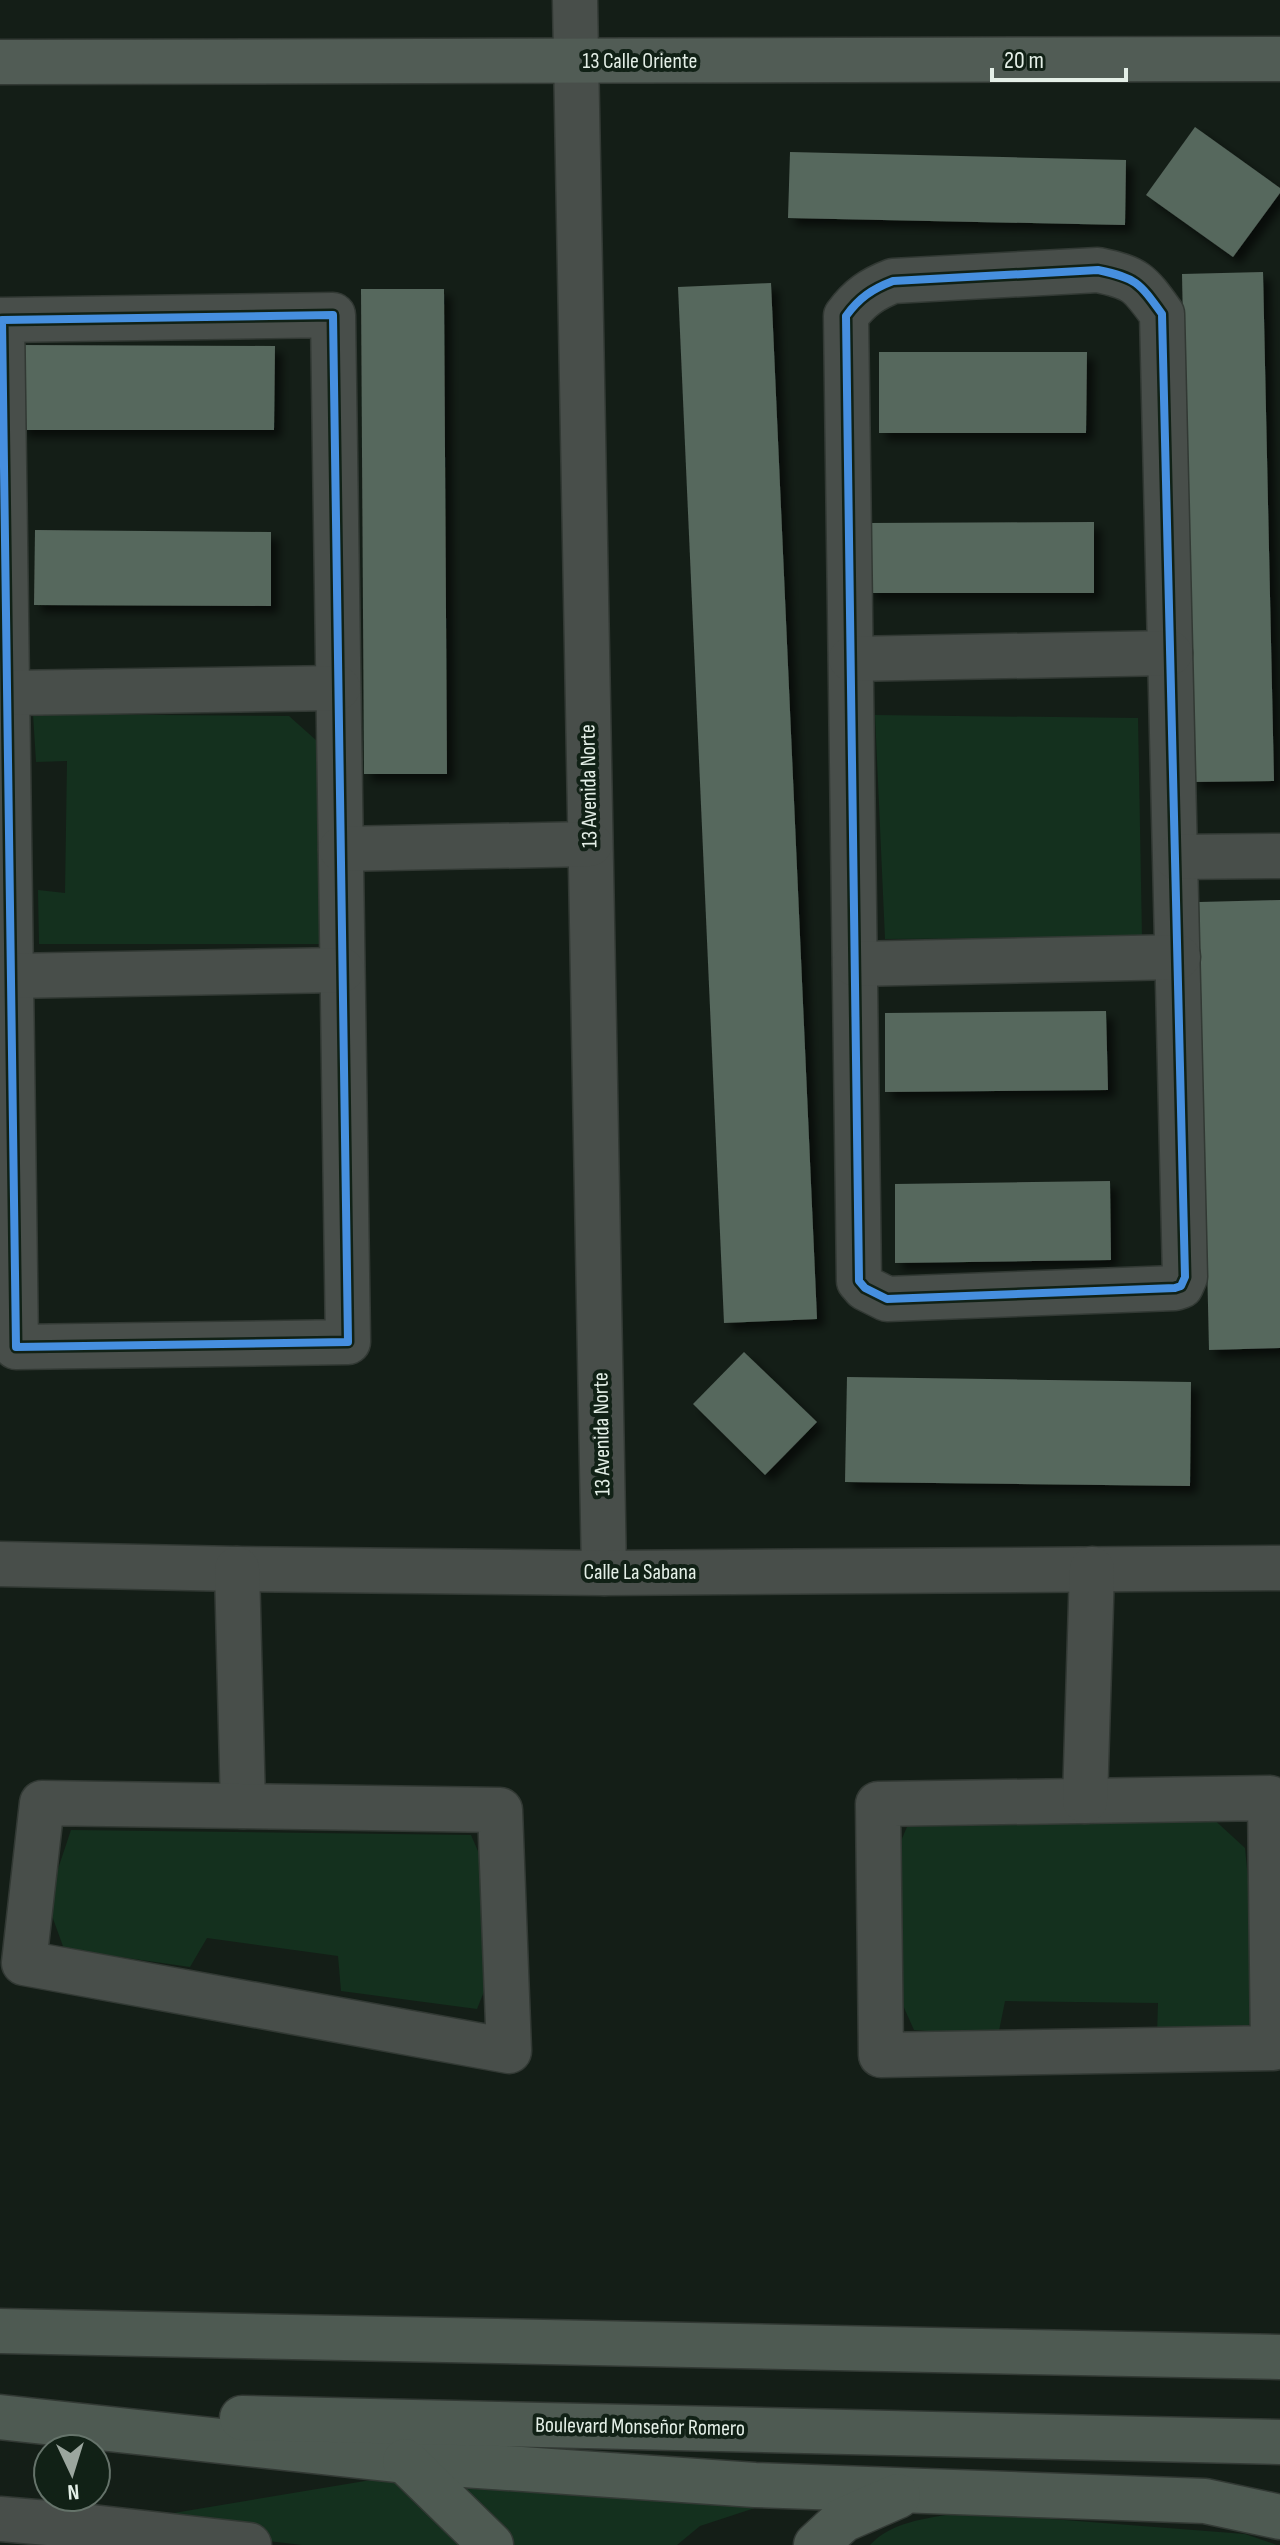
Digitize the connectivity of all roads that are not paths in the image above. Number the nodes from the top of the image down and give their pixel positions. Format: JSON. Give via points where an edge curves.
{"nodes":[{"id":1,"x":575,"y":0,"type":"edge"},
{"id":2,"x":1280,"y":59,"type":"edge"},
{"id":3,"x":576,"y":61,"type":"junction"},
{"id":4,"x":0,"y":62,"type":"edge"},
{"id":5,"x":1170,"y":653,"type":"junction"},
{"id":6,"x":851,"y":659,"type":"junction"},
{"id":7,"x":338,"y":688,"type":"junction"},
{"id":8,"x":7,"y":693,"type":"junction"},
{"id":9,"x":590,"y":844,"type":"junction"},
{"id":10,"x":341,"y":849,"type":"junction"},
{"id":11,"x":1280,"y":856,"type":"edge"},
{"id":12,"x":1176,"y":857,"type":"junction"},
{"id":13,"x":1178,"y":957,"type":"junction"},
{"id":14,"x":855,"y":964,"type":"junction"},
{"id":15,"x":342,"y":970,"type":"junction"},
{"id":16,"x":11,"y":976,"type":"junction"},
{"id":17,"x":0,"y":1564,"type":"edge"},
{"id":18,"x":1280,"y":1568,"type":"edge"},
{"id":19,"x":237,"y":1569,"type":"junction"},
{"id":20,"x":1092,"y":1569,"type":"junction"},
{"id":21,"x":604,"y":1573,"type":"junction"},
{"id":22,"x":1085,"y":1801,"type":"junction"},
{"id":23,"x":243,"y":1806,"type":"junction"},
{"id":24,"x":0,"y":2331,"type":"edge"},
{"id":25,"x":1280,"y":2357,"type":"edge"},
{"id":26,"x":0,"y":2414,"type":"edge"},
{"id":27,"x":1280,"y":2442,"type":"edge"},
{"id":28,"x":405,"y":2461,"type":"junction"},
{"id":29,"x":910,"y":2492,"type":"junction"},
{"id":30,"x":1280,"y":2517,"type":"edge"},
{"id":31,"x":0,"y":2519,"type":"edge"},
{"id":32,"x":249,"y":2545,"type":"edge"},
{"id":33,"x":491,"y":2545,"type":"edge"},
{"id":34,"x":816,"y":2545,"type":"edge"}],
"edges":[{"from":1,"to":3,"type":"street","name":"13 Avenida Norte"},
{"from":2,"to":3,"type":"main road","name":"13 Calle Oriente"},
{"from":3,"to":4,"type":"main road","name":"13 Calle Oriente"},
{"from":3,"to":9,"type":"street","name":"13 Avenida Norte"},
{"from":5,"to":6,"type":"street"},
{"from":5,"to":6,"type":"street","via":[[1162,314],[1141,285],[1098,270],[893,281],[874,288],[846,316]]},
{"from":5,"to":12,"type":"street"},
{"from":6,"to":14,"type":"street"},
{"from":7,"to":8,"type":"street"},
{"from":7,"to":8,"type":"street","via":[[333,315],[302,315],[2,320]]},
{"from":7,"to":10,"type":"street"},
{"from":8,"to":16,"type":"street"},
{"from":9,"to":10,"type":"street"},
{"from":9,"to":21,"type":"street","name":"13 Avenida Norte"},
{"from":10,"to":15,"type":"street"},
{"from":11,"to":12,"type":"street"},
{"from":12,"to":13,"type":"street"},
{"from":13,"to":14,"type":"street"},
{"from":13,"to":14,"type":"street","via":[[1184,1282],[1175,1288],[887,1299],[859,1281]]},
{"from":15,"to":16,"type":"street"},
{"from":15,"to":16,"type":"street","via":[[348,1342],[16,1347]]},
{"from":17,"to":19,"type":"street","name":"Calle La Sabana"},
{"from":18,"to":20,"type":"street","name":"Calle La Sabana"},
{"from":19,"to":21,"type":"street","name":"Calle La Sabana"},
{"from":19,"to":23,"type":"street"},
{"from":20,"to":21,"type":"street","name":"Calle La Sabana"},
{"from":20,"to":22,"type":"street"},
{"from":22,"to":22,"type":"street","via":[[1270,1798],[1273,2048],[881,2055],[878,1804]]},
{"from":23,"to":23,"type":"street","via":[[500,1810],[509,2051],[24,1963],[42,1803]]},
{"from":24,"to":25,"type":"highway"},
{"from":26,"to":27,"type":"highway","name":"Boulevard Monseñor Romero"},
{"from":26,"to":28,"type":"highway"},
{"from":28,"to":29,"type":"highway"},
{"from":28,"to":33,"type":"highway"},
{"from":29,"to":30,"type":"highway","via":[[1205,2501]]},
{"from":29,"to":34,"type":"highway","via":[[843,2520]]},
{"from":31,"to":32,"type":"street"}]}
